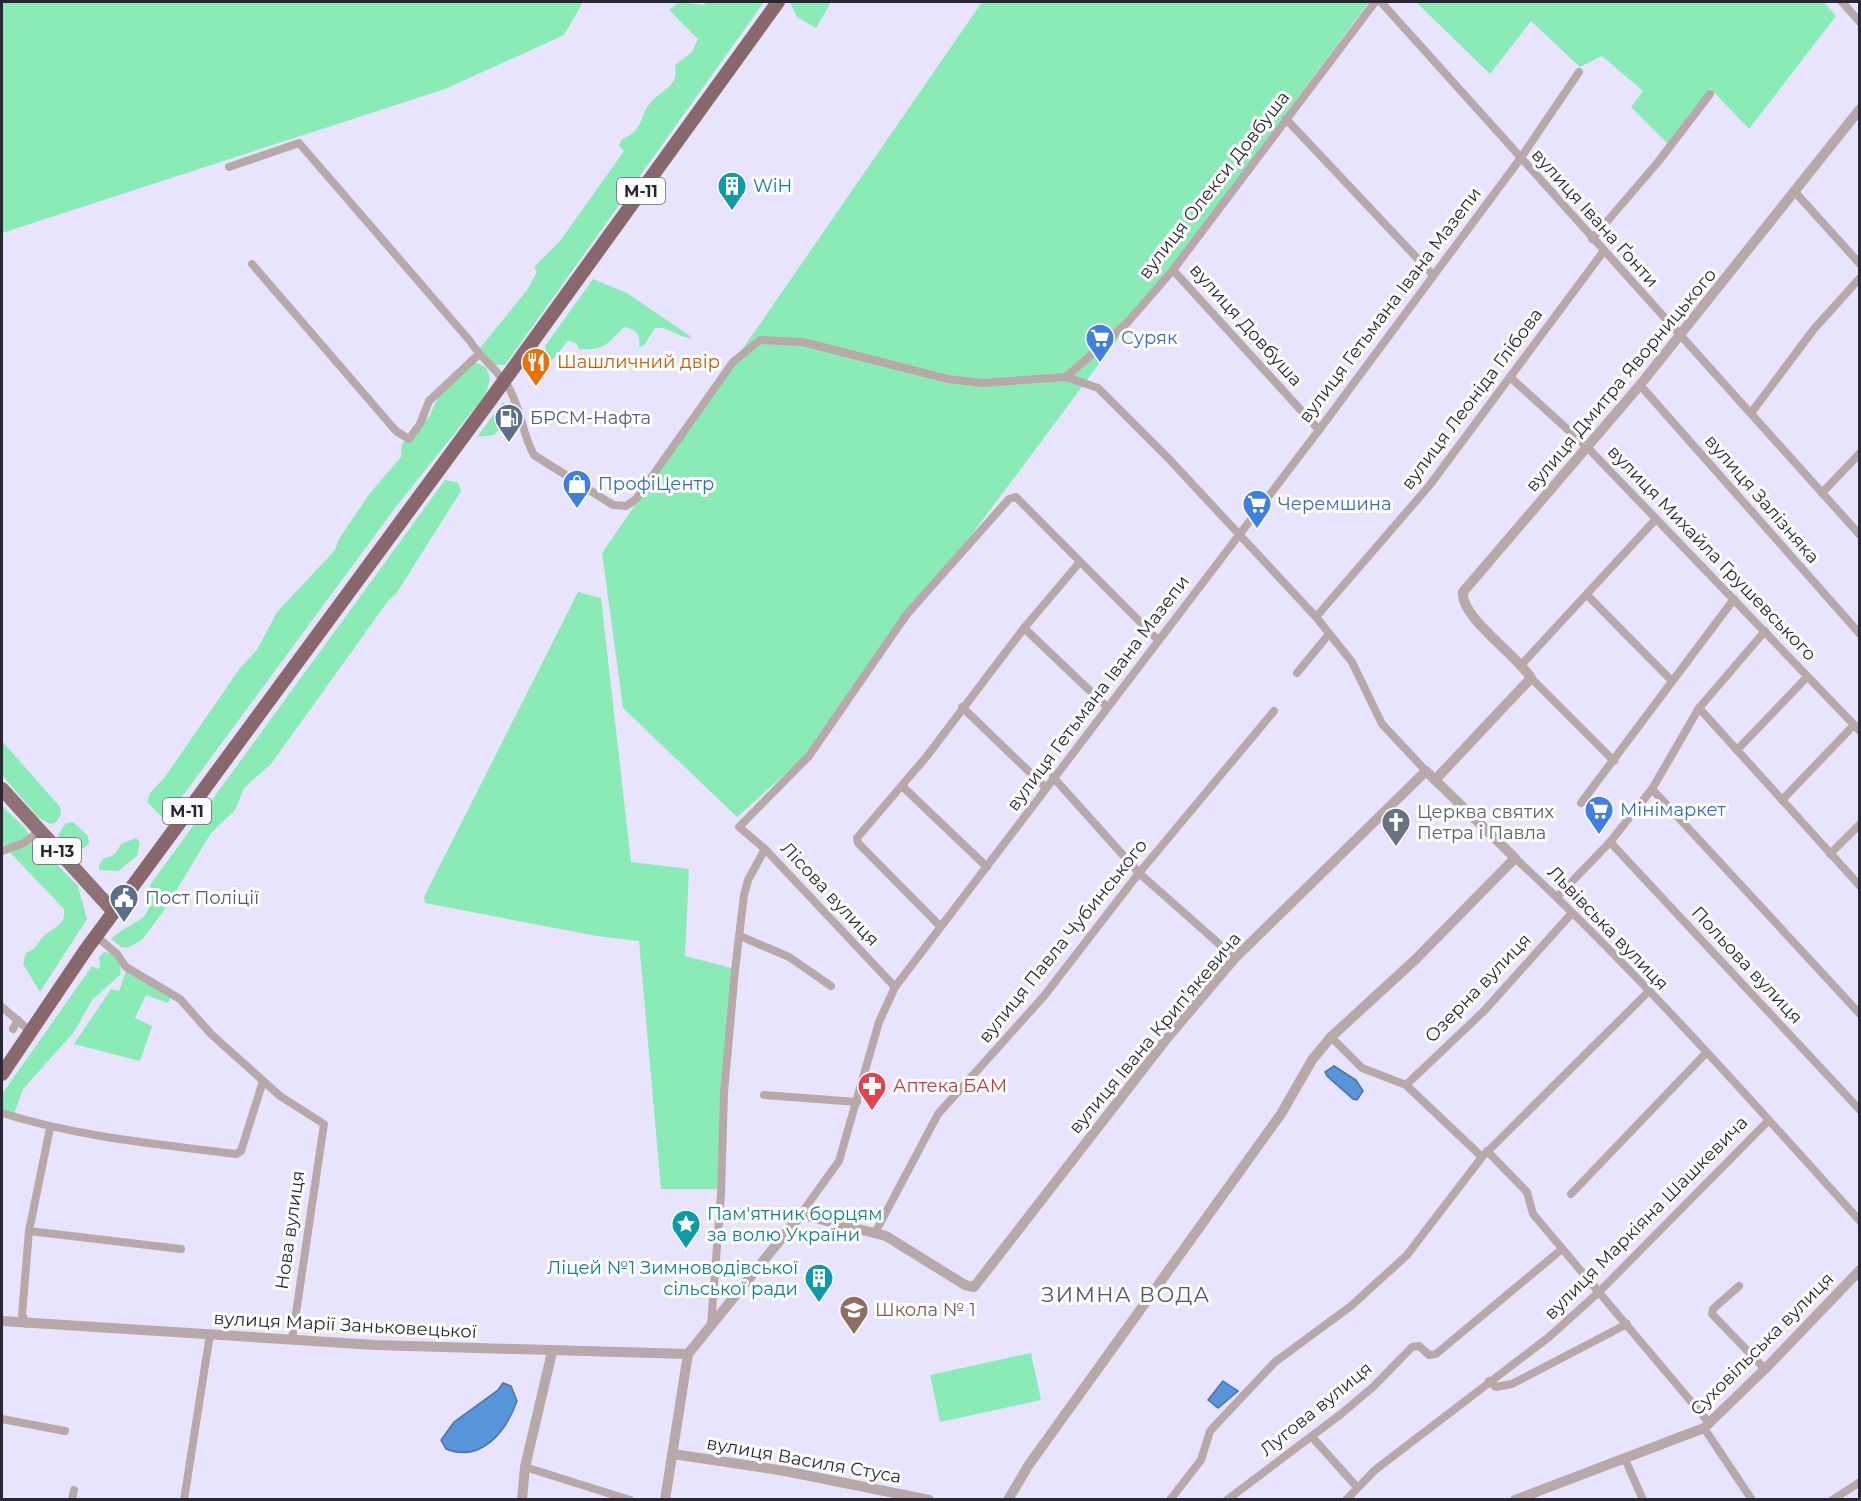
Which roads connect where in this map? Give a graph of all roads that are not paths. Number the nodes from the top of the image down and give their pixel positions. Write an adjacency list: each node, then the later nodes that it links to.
1 (778, 2): 26 (highway, М-11)
2 (1375, 2): 11 (street, вулиця Олекси Довбуша)
3 (1381, 2): 12 (street, вулиця Івана Ґонти)
4 (1842, 2): 6 (street)
5 (1860, 4): 6 (street)
6 (1852, 14): 7 (street)
7 (1860, 22)
8 (1579, 72): 12 (street, вулиця Гетьмана Івана Мазепи)
9 (1710, 94): 15 (street)
10 (1860, 109): 14 (street, вулиця Дмитра Яворницького)
11 (1287, 119): 19 (street, вулиця Олекси Довбуша); 20 (street)
12 (1520, 159): 15 (street, вулиця Івана Ґонти); 20 (street, вулиця Гетьмана Івана Мазепи)
13 (229, 167): 23 (street)
14 (1796, 192): 18 (street); 22 (street, вулиця Дмитра Яворницького)
15 (1592, 239): 16 (street, вулиця Івана Ґонти)
16 (1603, 252): 22 (street, вулиця Івана Ґонти); 25 (street, вулиця Леоніда Глібова)
17 (252, 264): 23 (street)
18 (1860, 264)
19 (1173, 270): 24 (street, вулиця Олекси Довбуша); 29 (street, вулиця Довбуша)
20 (1432, 275): 29 (street, вулиця Гетьмана Івана Мазепи)
21 (1860, 278): 28 (street)
22 (1679, 336): 27 (street, вулиця Дмитра Яворницького); 28 (street, вулиця Івана Ґонти)
23 (478, 354): 26 (street)
24 (1066, 377): 26 (street); 35 (street, Львівська вулиця)
25 (1510, 377): 30 (street, вулиця Михайла Грушевського); 40 (street, вулиця Леоніда Глібова)
26 (504, 381): 78 (highway, М-11)
27 (1641, 385): 30 (street, вулиця Дмитра Яворницького); 44 (street, вулиця Залізняка)
28 (1750, 413): 33 (street, вулиця Івана Ґонти)
29 (1318, 430): 35 (street, вулиця Гетьмана Івана Мазепи)
30 (1588, 448): 34 (street, вулиця Михайла Грушевського); 46 (street, вулиця Дмитра Яворницького)
31 (1860, 453): 32 (street)
32 (1856, 460): 33 (street)
33 (1822, 493): 36 (street, вулиця Івана Ґонти)
34 (1656, 519): 38 (street); 39 (street, вулиця Михайла Грушевського)
35 (1240, 534): 40 (street, Львівська вулиця); 45 (street, вулиця Гетьмана Івана Мазепи)
36 (1860, 535)
37 (1078, 563): 41 (street); 45 (street); 70 (street, Лісова вулиця)
38 (1587, 594): 46 (street); 50 (street)
39 (1734, 599): 42 (street, вулиця Михайла Грушевського); 50 (street)
40 (1316, 617): 43 (street, Львівська вулиця)
41 (1024, 628): 51 (street); 52 (street)
42 (1765, 631): 48 (street, вулиця Михайла Грушевського); 53 (street)
43 (1329, 634): 47 (street); 58 (street, Львівська вулиця)
44 (1860, 634)
45 (1157, 639): 52 (street, вулиця Гетьмана Івана Мазепи)
46 (1522, 664): 49 (street)
47 (1297, 673)
48 (1807, 677): 55 (street, вулиця Михайла Грушевського); 56 (street)
49 (1531, 678): 57 (street); 60 (street)
50 (1671, 680): 57 (street)
51 (962, 707): 61 (street); 62 (street)
52 (1107, 707): 59 (street, вулиця Гетьмана Івана Мазепи)
53 (1699, 708): 56 (street); 64 (street)
54 (1274, 711): 75 (street, вулиця Павла Чубинського)
55 (1857, 728): 65 (street)
56 (1737, 750): 65 (street)
57 (1614, 761): 66 (street)
58 (1425, 771): 60 (street, Львівська вулиця); 83 (street, вулиця Івана Крипʼякевича)
59 (1053, 777): 62 (street, вулиця Гетьмана Івана Мазепи); 75 (street)
60 (1435, 780): 73 (street, Львівська вулиця)
61 (902, 786): 74 (street); 80 (street)
62 (1046, 788): 74 (street, вулиця Гетьмана Івана Мазепи)
63 (2, 789): 68 (main road, Н-13)
64 (1652, 789): 69 (street); 88 (street)
65 (1782, 800): 72 (street)
66 (1581, 803)
67 (1860, 824): 72 (street)
68 (39, 831): 71 (street); 78 (main road, Н-13)
69 (1610, 843): 77 (street); 99 (street, Польова вулиця)
70 (765, 849): 82 (street); 85 (street, Лісова вулиця)
71 (2, 851)
72 (1830, 854): 76 (street)
73 (1515, 858): 77 (street, Львівська вулиця); 92 (street)
74 (987, 867): 80 (street, вулиця Гетьмана Івана Мазепи)
75 (1139, 873): 83 (street); 108 (street, вулиця Павла Чубинського)
76 (1860, 886)
77 (1557, 897): 79 (street, Львівська вулиця)
78 (114, 912): 81 (highway, М-11)
79 (1572, 913): 86 (street, Львівська вулиця); 96 (street, Озерна вулиця)
80 (940, 926): 85 (street, вулиця Гетьмана Івана Мазепи)
81 (96, 936): 91 (highway, М-11); 95 (street)
82 (740, 936): 84 (street); 117 (street)
83 (1235, 958): 108 (street, вулиця Івана Крипʼякевича)
84 (831, 986)
85 (895, 987): 98 (street, вулиця Гетьмана Івана Мазепи)
86 (1648, 992): 93 (street, Львівська вулиця); 103 (street)
87 (2, 1007): 89 (street)
88 (1860, 1014)
89 (18, 1020): 90 (street); 91 (street)
90 (13, 1029)
91 (30, 1031): 94 (highway, М-11)
92 (1331, 1037): 96 (street); 138 (street)
93 (1706, 1053): 101 (street, Львівська вулиця); 104 (street)
94 (2, 1074)
95 (263, 1081): 102 (street); 119 (street, Нова вулиця)
96 (1406, 1085): 103 (street)
97 (764, 1095): 98 (street)
98 (857, 1102): 105 (street, вулиця Гетьмана Івана Мазепи)
99 (1860, 1110)
100 (2, 1113): 102 (street)
101 (1768, 1121): 106 (street, Львівська вулиця); 113 (street, вулиця Маркіяна Шашкевича)
102 (50, 1128): 107 (street)
103 (1484, 1154): 110 (street); 139 (street)
104 (1571, 1194)
105 (798, 1218): 108 (street); 117 (street, вулиця Гетьмана Івана Мазепи)
106 (1860, 1221)
107 (28, 1231): 109 (street); 115 (street)
108 (875, 1233)
109 (182, 1249)
110 (1562, 1249): 113 (street); 127 (street, Лугова вулиця)
111 (1860, 1270): 122 (street, Суховільська вулиця)
112 (1739, 1286): 122 (street)
113 (1599, 1292): 116 (street); 123 (street, вулиця Маркіяна Шашкевича)
114 (2, 1321): 115 (street, вулиця Марії Заньковецької)
115 (27, 1324): 118 (street, вулиця Марії Заньковецької)
116 (1627, 1324): 123 (street); 125 (street)
117 (711, 1325): 121 (street, вулиця Гетьмана Івана Мазепи)
118 (210, 1334): 119 (street, вулиця Марії Заньковецької); 133 (street)
119 (292, 1340): 120 (street, вулиця Марії Заньковецької)
120 (552, 1352): 121 (street, вулиця Марії Заньковецької); 130 (street)
121 (688, 1354): 128 (street)
122 (1765, 1369): 125 (street, Суховільська вулиця)
123 (1489, 1381): 132 (street, вулиця Маркіяна Шашкевича)
124 (2, 1419): 126 (street)
125 (1707, 1426): 129 (street, Суховільська вулиця); 144 (street)
126 (65, 1431)
127 (1312, 1437): 132 (street); 140 (street, Лугова вулиця)
128 (673, 1454): 136 (street); 137 (street, вулиця Василя Стуса)
129 (1625, 1459): 142 (street, Суховільська вулиця); 143 (street)
130 (525, 1467): 134 (street); 135 (street)
131 (1860, 1482): 145 (street)
132 (1355, 1493): 141 (street, вулиця Маркіяна Шашкевича)
133 (184, 1500)
134 (522, 1500)
135 (630, 1500)
136 (665, 1500)
137 (928, 1500)
138 (1008, 1500)
139 (1170, 1500)
140 (1227, 1500)
141 (1346, 1500)
142 (1515, 1500)
143 (1643, 1500)
144 (1752, 1500)
145 (1832, 1500)

